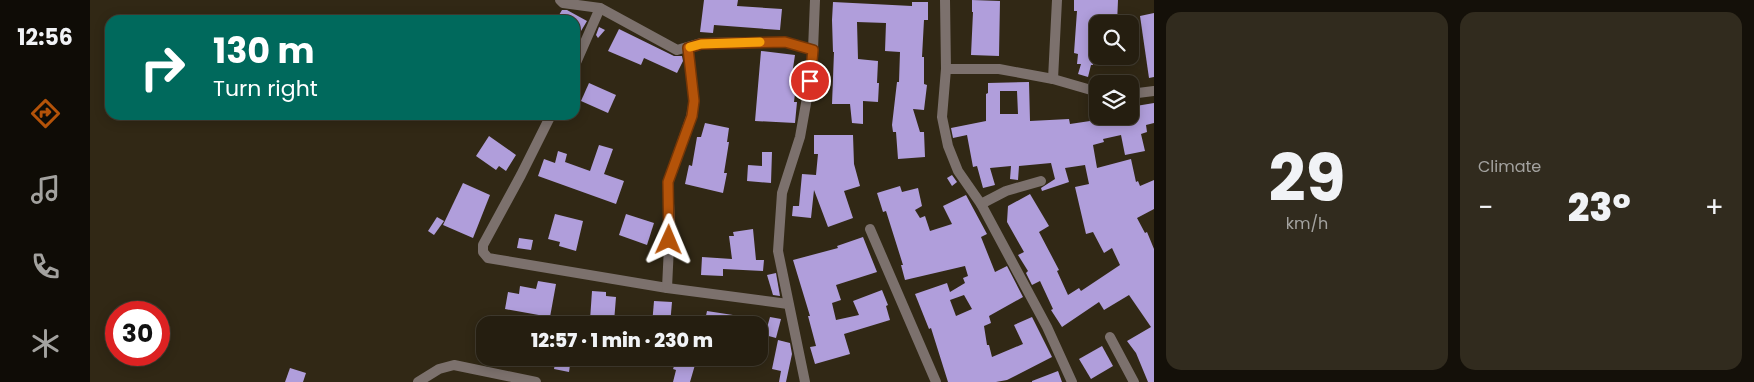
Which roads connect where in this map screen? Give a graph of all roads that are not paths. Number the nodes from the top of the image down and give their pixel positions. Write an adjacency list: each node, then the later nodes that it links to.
1 (560, 0): 5 (street)
2 (815, 0): 7 (street)
3 (945, 0): 9 (street)
4 (1056, 0): 10 (street)
5 (600, 8): 6 (street); 8 (street)
6 (688, 48): 7 (street); 18 (street)
7 (813, 50): 19 (street)
8 (580, 54)
9 (946, 69): 10 (street); 16 (street)
10 (1053, 79): 11 (street)
11 (1089, 89)
12 (1154, 91): 13 (street)
13 (1139, 93)
14 (548, 120): 18 (street)
15 (1041, 181): 16 (street)
16 (981, 204): 25 (street)
17 (870, 229): 24 (street)
18 (667, 288): 19 (street)
19 (788, 304): 23 (street)
20 (1110, 337): 26 (street)
21 (418, 382): 22 (street)
22 (536, 382)
23 (805, 382)
24 (936, 382)
25 (1072, 382)
26 (1134, 382)

